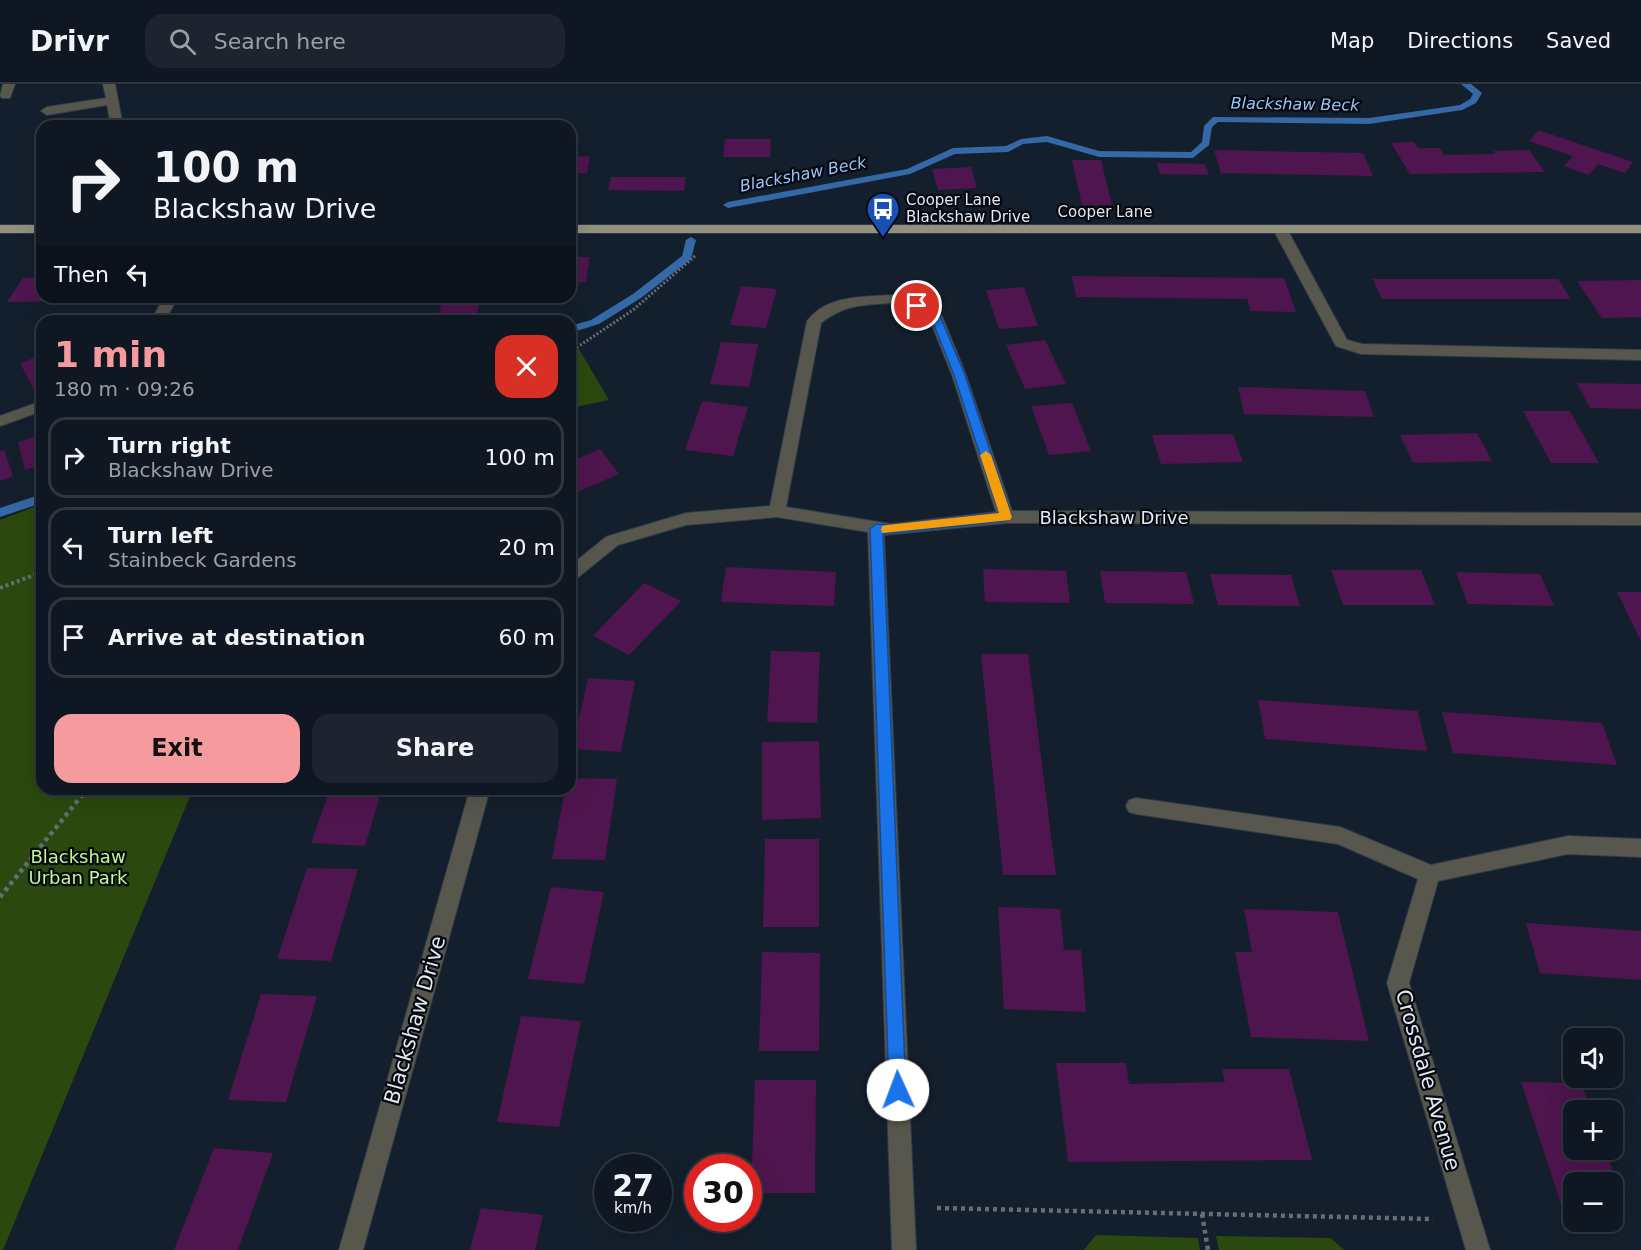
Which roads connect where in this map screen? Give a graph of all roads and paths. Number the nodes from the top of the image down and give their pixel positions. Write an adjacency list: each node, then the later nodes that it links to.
1 (109, 84): 2 (street)
2 (111, 101): 3 (street); 4 (street)
3 (47, 111)
4 (116, 120)
5 (0, 229): 6 (main road)
6 (36, 229)
7 (576, 229): 8 (main road, Cooper Lane)
8 (711, 229): 9 (main road, Cooper Lane); 11 (path)
9 (1280, 229): 10 (main road, Cooper Lane); 12 (street)
10 (1641, 229)
11 (576, 348)
12 (1641, 355)
13 (36, 408): 14 (street)
14 (0, 421)
15 (777, 511): 16 (street); 18 (street, Blackshaw Drive); 19 (street, Blackshaw Drive)
16 (1006, 517): 17 (street, Blackshaw Drive); 18 (street, Blackshaw Drive)
17 (1641, 519)
18 (876, 529): 28 (street)
19 (576, 570)
20 (36, 574): 21 (path)
21 (0, 588)
22 (82, 795): 27 (path)
23 (478, 795): 31 (street, Blackshaw Drive)
24 (1136, 806): 26 (street)
25 (1641, 848): 26 (street)
26 (1430, 874): 30 (street, Crossdale Avenue)
27 (0, 897)
28 (902, 1207): 29 (path); 32 (street)
29 (1202, 1214): 30 (path); 33 (path)
30 (1470, 1220): 34 (street, Crossdale Avenue)
31 (351, 1250)
32 (904, 1250)
33 (1208, 1250)
34 (1478, 1250)

